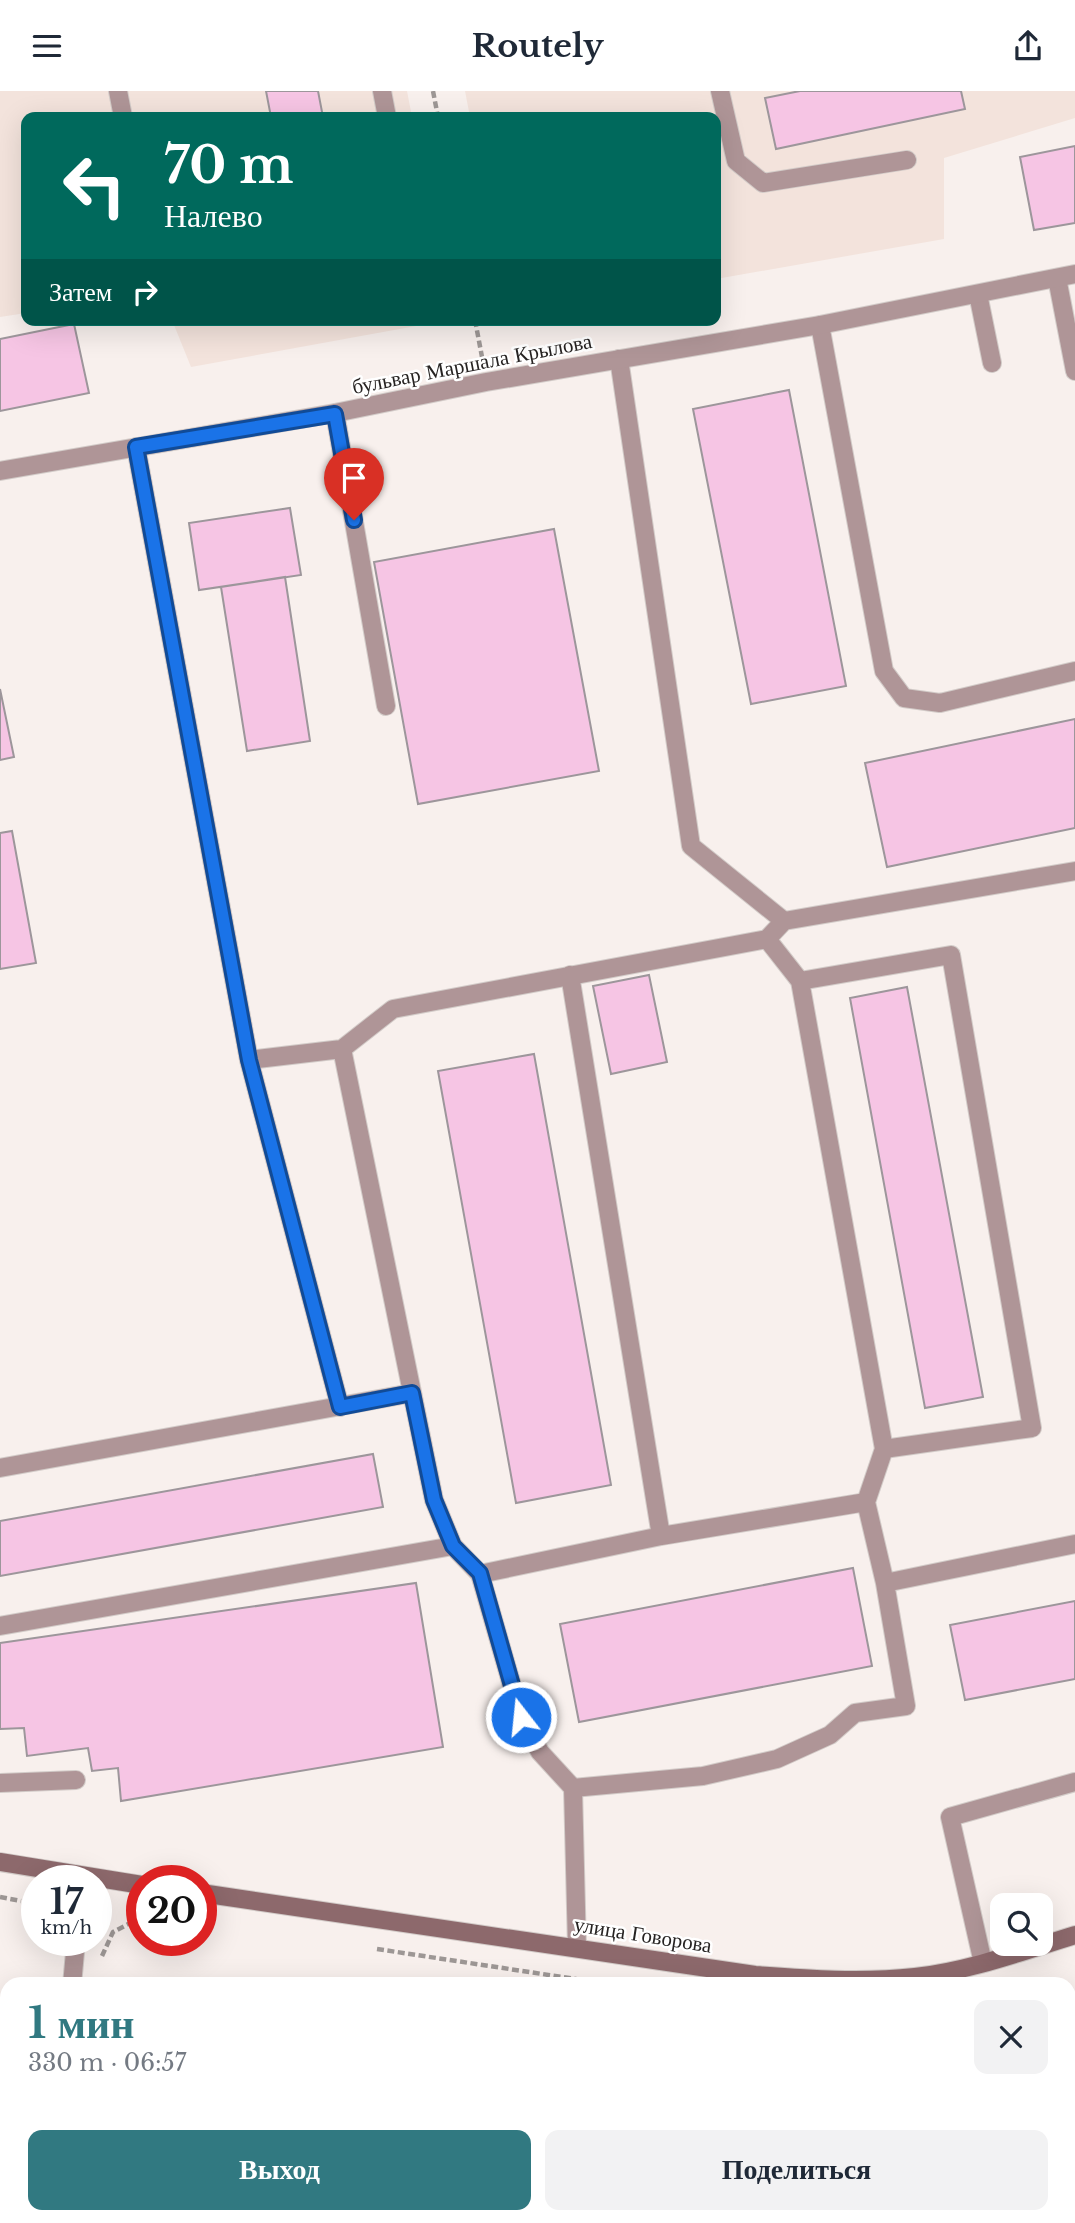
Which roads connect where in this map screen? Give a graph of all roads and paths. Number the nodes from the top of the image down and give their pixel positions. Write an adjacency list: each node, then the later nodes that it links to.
1 (118, 91): 5 (street)
2 (382, 91): 6 (street)
3 (433, 91): 7 (path)
4 (720, 91): 8 (street)
5 (122, 112)
6 (386, 112)
7 (437, 112)
8 (907, 160)
9 (1066, 276): 10 (street, бульвар Маршала Крылова); 15 (street)
10 (978, 294): 11 (street, бульвар Маршала Крылова); 14 (street)
11 (820, 325): 13 (street, бульвар Маршала Крылова); 20 (street)
12 (476, 326): 16 (path)
13 (619, 359): 16 (street, бульвар Маршала Крылова); 23 (street)
14 (992, 363)
15 (1075, 371)
16 (486, 382): 17 (street, бульвар Маршала Крылова)
17 (335, 414): 18 (street, бульвар Маршала Крылова); 21 (street)
18 (136, 447): 19 (street, бульвар Маршала Крылова); 28 (street)
19 (0, 471)
20 (1075, 671)
21 (386, 706)
22 (1075, 871): 23 (street)
23 (785, 921): 24 (street)
24 (767, 939): 25 (street); 26 (street)
25 (570, 975): 27 (street); 34 (street)
26 (800, 981): 31 (street); 31 (street)
27 (342, 1049): 28 (street); 29 (street)
28 (249, 1060): 30 (street)
29 (412, 1393): 30 (street); 36 (street)
30 (340, 1407): 32 (street)
31 (884, 1449): 33 (street)
32 (0, 1468)
33 (866, 1502): 34 (street); 38 (street)
34 (661, 1535): 37 (street)
35 (1075, 1544): 38 (street)
36 (453, 1546): 37 (street); 39 (street)
37 (480, 1573): 43 (street)
38 (885, 1583): 43 (street)
39 (0, 1626)
40 (76, 1780): 42 (street)
41 (1075, 1782): 54 (street)
42 (0, 1783)
43 (573, 1788): 52 (street)
44 (0, 1862): 45 (main road)
45 (21, 1866)
46 (217, 1895): 52 (main road, улица Говорова)
47 (0, 1897): 48 (path)
48 (21, 1901)
49 (126, 1926): 55 (path)
50 (1075, 1935): 54 (main road, улица Говорова)
51 (367, 1947): 57 (path)
52 (577, 1948): 58 (main road, улица Говорова)
53 (75, 1956): 56 (street)
54 (983, 1963): 59 (main road, улица Говорова)
55 (97, 1969)
56 (73, 1977)
57 (563, 1977)
58 (782, 1977)
59 (930, 1977)

